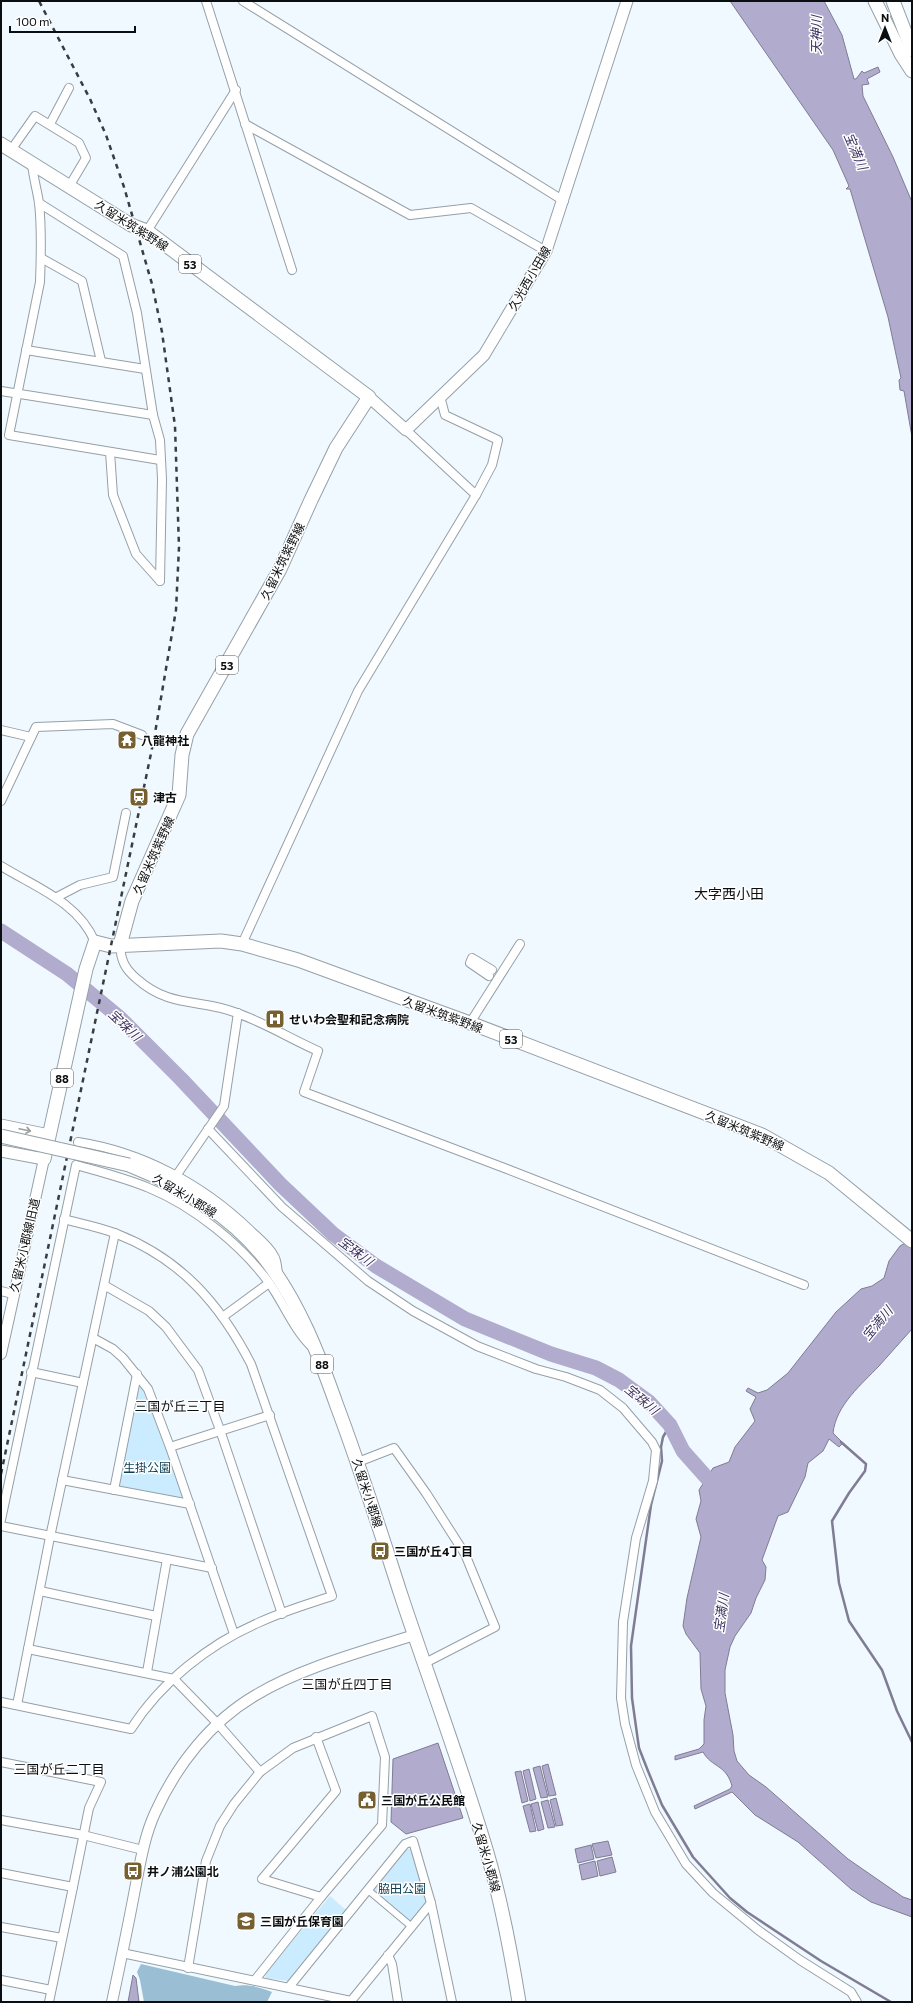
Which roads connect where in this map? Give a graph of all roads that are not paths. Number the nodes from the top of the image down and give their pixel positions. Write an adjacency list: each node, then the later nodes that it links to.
1 (206, 1): 9 (street)
2 (242, 1): 15 (street)
3 (628, 1): 15 (main road, 久光西小田線)
4 (875, 1): 7 (main road)
5 (892, 1): 6 (main road)
6 (912, 50)
7 (912, 71)
8 (69, 88): 10 (street)
9 (236, 90): 11 (street); 17 (street)
10 (50, 124): 12 (street); 14 (street)
11 (245, 124): 18 (street); 20 (street)
12 (6, 147): 13 (main road, 久留米筑紫野線 / 53)
13 (32, 163): 14 (main road, 久留米筑紫野線 / 53); 16 (street)
14 (70, 185): 17 (main road, 久留米筑紫野線 / 53)
15 (564, 201): 18 (main road, 久光西小田線)
16 (38, 203): 19 (street); 23 (street)
17 (147, 231): 27 (main road, 久留米筑紫野線 / 53)
18 (546, 251): 26 (main road, 久光西小田線)
19 (41, 258): 21 (street); 22 (street)
20 (292, 270)
21 (26, 350): 22 (street); 25 (street)
22 (101, 362): 23 (street)
23 (146, 369): 28 (street)
24 (1, 391): 25 (street)
25 (18, 394): 28 (street); 30 (street)
26 (440, 396): 29 (main road, 久光西小田線); 32 (street)
27 (369, 397): 29 (main road); 43 (main road, 久留米筑紫野線 / 53)
28 (153, 415): 31 (street)
29 (406, 430): 32 (street)
30 (110, 452): 31 (street); 31 (street)
31 (160, 460)
32 (476, 495): 41 (street)
33 (1, 730): 35 (street)
34 (142, 735): 35 (street)
35 (31, 737): 36 (street)
36 (1, 801)
37 (126, 813): 39 (street)
38 (1, 866): 39 (street)
39 (57, 897): 40 (street)
40 (95, 942): 43 (main road); 50 (main road, 88)
41 (242, 944): 43 (main road, 久留米筑紫野線 / 53); 47 (main road, 久留米筑紫野線 / 53)
42 (520, 944): 45 (street)
43 (120, 945): 46 (street)
44 (490, 973): 45 (street)
45 (498, 979): 47 (street)
46 (238, 1013): 49 (street); 61 (street)
47 (470, 1023): 58 (main road, 久留米筑紫野線 / 53)
48 (1, 1125): 50 (main road, one-way to 50)
49 (209, 1127): 55 (street); 120 (street)
50 (49, 1134): 54 (main road, 88)
51 (1, 1136): 59 (main road, 久留米小郡線 / 88, bridge)
52 (78, 1142): 55 (street)
53 (1, 1151): 54 (main road)
54 (44, 1159): 63 (street, 久留米小郡線旧道)
55 (176, 1176): 59 (street)
56 (64, 1219): 57 (street); 59 (street); 67 (street)
57 (116, 1233): 60 (street); 64 (street)
58 (912, 1241)
59 (275, 1283): 64 (street); 73 (main road, 久留米小郡線 / 88)
60 (104, 1285): 65 (street); 71 (street)
61 (804, 1285)
62 (1, 1291): 63 (street)
63 (14, 1294): 66 (street, 久留米小郡線旧道)
64 (224, 1316): 70 (street)
65 (93, 1338): 68 (street); 69 (street)
66 (1, 1354)
67 (31, 1372): 69 (street); 77 (street)
68 (137, 1374): 72 (street); 75 (street)
69 (83, 1383): 74 (street)
70 (270, 1415): 71 (street); 83 (street)
71 (220, 1430): 72 (street); 83 (street)
72 (170, 1447): 76 (street)
73 (358, 1462): 86 (main road, 久留米小郡線 / 88); 88 (street)
74 (62, 1480): 75 (street); 79 (street)
75 (114, 1490): 76 (street)
76 (190, 1504): 81 (street)
77 (1, 1520)
78 (1, 1526): 79 (street)
79 (50, 1537): 80 (street); 82 (street)
80 (167, 1559): 81 (street); 84 (street)
81 (212, 1568): 85 (street)
82 (40, 1591): 84 (street); 87 (street)
83 (282, 1614): 85 (street)
84 (156, 1616): 89 (street)
85 (234, 1634): 90 (street)
86 (414, 1635): 88 (main road, 久留米小郡線 / 88); 93 (street)
87 (28, 1649): 89 (street); 92 (street)
88 (425, 1663): 119 (main road, 久留米小郡線 / 88)
89 (147, 1672): 90 (street)
90 (174, 1678): 92 (street); 93 (street)
91 (1, 1702): 92 (street)
92 (17, 1706)
93 (218, 1724): 96 (street); 99 (street)
94 (316, 1737): 96 (street); 103 (street); 103 (street)
95 (1, 1762): 98 (street)
96 (260, 1772): 110 (street)
97 (1, 1820): 98 (street)
98 (83, 1835): 99 (street); 101 (street)
99 (143, 1850): 108 (street)
100 (1, 1873): 101 (street)
101 (73, 1887): 107 (street)
102 (368, 1890): 104 (street); 106 (street); 114 (street)
103 (321, 1897): 112 (street)
104 (431, 1903): 106 (street); 118 (street)
105 (1, 1927): 107 (street)
106 (412, 1927): 109 (street)
107 (62, 1938): 115 (street)
108 (122, 1953): 110 (street); 116 (street)
109 (388, 1955): 114 (street); 117 (street)
110 (188, 1968): 112 (street)
111 (1, 1980): 115 (street)
112 (255, 1980): 114 (street)
113 (1, 1985): 115 (street)
114 (289, 1987)
115 (50, 1996)
116 (112, 2002)
117 (398, 2002)
118 (452, 2002)
119 (519, 2002)
120 (858, 2002)

